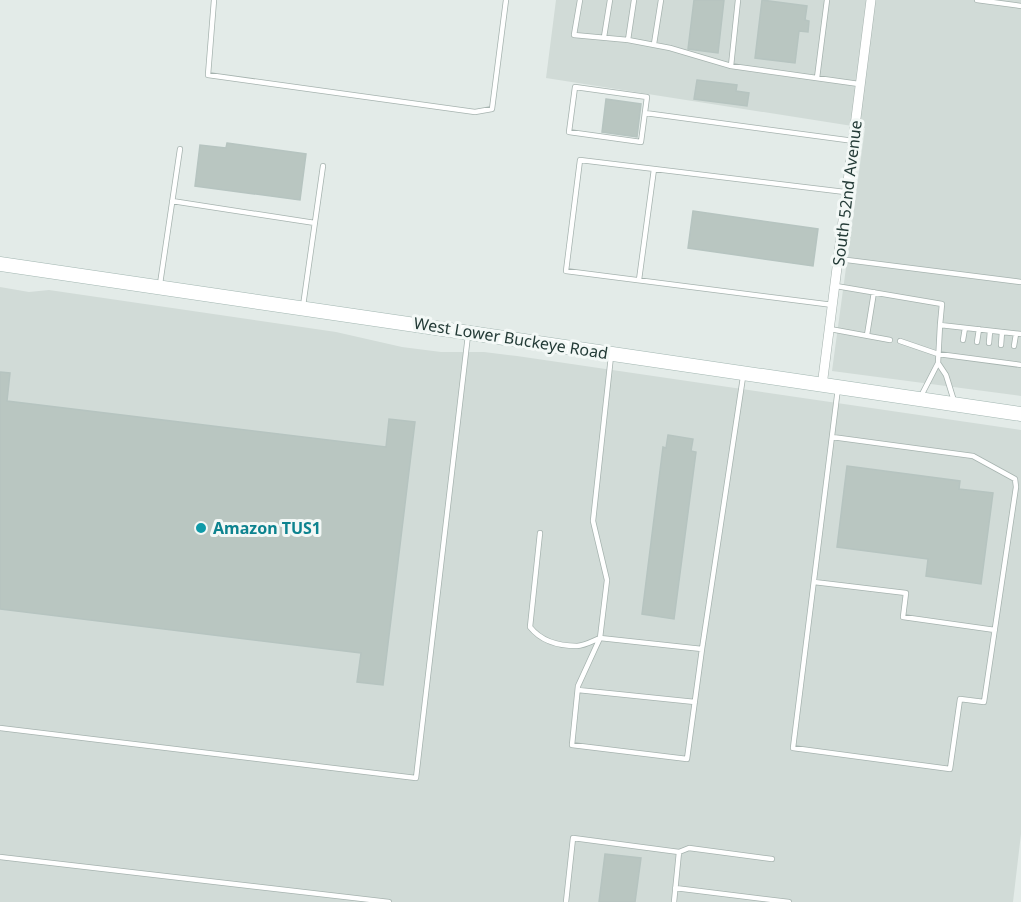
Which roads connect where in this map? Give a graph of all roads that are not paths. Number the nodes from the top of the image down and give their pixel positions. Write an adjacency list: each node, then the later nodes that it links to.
1 (214, 0): 2 (lane)
2 (507, 0)
3 (580, 0): 12 (lane)
4 (610, 0): 12 (lane)
5 (634, 0): 13 (lane)
6 (661, 0): 14 (lane)
7 (738, 0): 15 (lane)
8 (826, 0): 16 (lane)
9 (871, 0): 17 (street, South 52nd Avenue)
10 (976, 0): 11 (lane)
11 (1021, 6)
12 (604, 37): 13 (lane)
13 (628, 40): 14 (lane)
14 (654, 44): 15 (lane)
15 (731, 66): 16 (lane)
16 (817, 78): 17 (lane)
17 (861, 85): 19 (street, South 52nd Avenue)
18 (645, 113): 18 (lane); 19 (lane)
19 (854, 141): 23 (street, South 52nd Avenue)
20 (180, 149): 24 (lane)
21 (323, 166): 25 (lane)
22 (654, 169): 23 (lane); 28 (lane); 28 (lane)
23 (847, 192): 26 (street, South 52nd Avenue)
24 (172, 201): 25 (lane); 31 (lane)
25 (315, 222): 34 (lane)
26 (838, 259): 29 (lane); 30 (street, South 52nd Avenue)
27 (0, 264): 31 (main road, West Lower Buckeye Road)
28 (639, 280): 33 (lane)
29 (1021, 282)
30 (835, 286): 32 (lane); 33 (street, South 52nd Avenue)
31 (160, 287): 34 (main road, West Lower Buckeye Road)
32 (874, 292): 35 (lane); 43 (lane)
33 (832, 305): 36 (street, South 52nd Avenue)
34 (303, 308): 40 (main road, West Lower Buckeye Road)
35 (940, 325): 37 (lane); 52 (lane)
36 (830, 328): 43 (lane); 58 (street, South 52nd Avenue)
37 (965, 328): 38 (lane); 45 (lane)
38 (979, 329): 39 (lane); 47 (lane)
39 (990, 331): 41 (lane); 48 (lane)
40 (469, 332): 51 (main road, West Lower Buckeye Road); 71 (lane)
41 (1002, 332): 42 (lane); 49 (lane)
42 (1018, 334): 50 (lane)
43 (867, 335): 44 (lane)
44 (890, 340)
45 (963, 340)
46 (900, 341): 52 (lane)
47 (977, 342)
48 (989, 343)
49 (1001, 345)
50 (1014, 346)
51 (611, 354): 57 (main road, West Lower Buckeye Road); 67 (lane)
52 (938, 354): 54 (lane); 55 (lane)
53 (1000, 356): 54 (lane)
54 (999, 362): 56 (lane)
55 (938, 363): 60 (lane); 61 (lane)
56 (1021, 365)
57 (744, 374): 58 (main road, West Lower Buckeye Road); 68 (lane)
58 (822, 386): 59 (main road, West Lower Buckeye Road)
59 (838, 388): 60 (main road, West Lower Buckeye Road); 63 (lane)
60 (920, 400): 61 (main road, West Lower Buckeye Road)
61 (955, 405): 62 (main road, West Lower Buckeye Road)
62 (1021, 414)
63 (832, 437): 65 (lane); 66 (lane)
64 (540, 533): 67 (lane)
65 (814, 582): 66 (lane); 66 (lane)
66 (995, 630)
67 (600, 638): 68 (lane); 69 (lane)
68 (702, 650): 70 (lane)
69 (578, 690): 70 (lane); 70 (lane)
70 (695, 702)
71 (0, 728)
72 (679, 852): 74 (lane); 75 (lane); 77 (lane)
73 (0, 857): 76 (lane)
74 (772, 859)
75 (675, 888): 78 (lane); 79 (lane)
76 (389, 902)
77 (566, 902)
78 (674, 902)
79 (789, 902)

